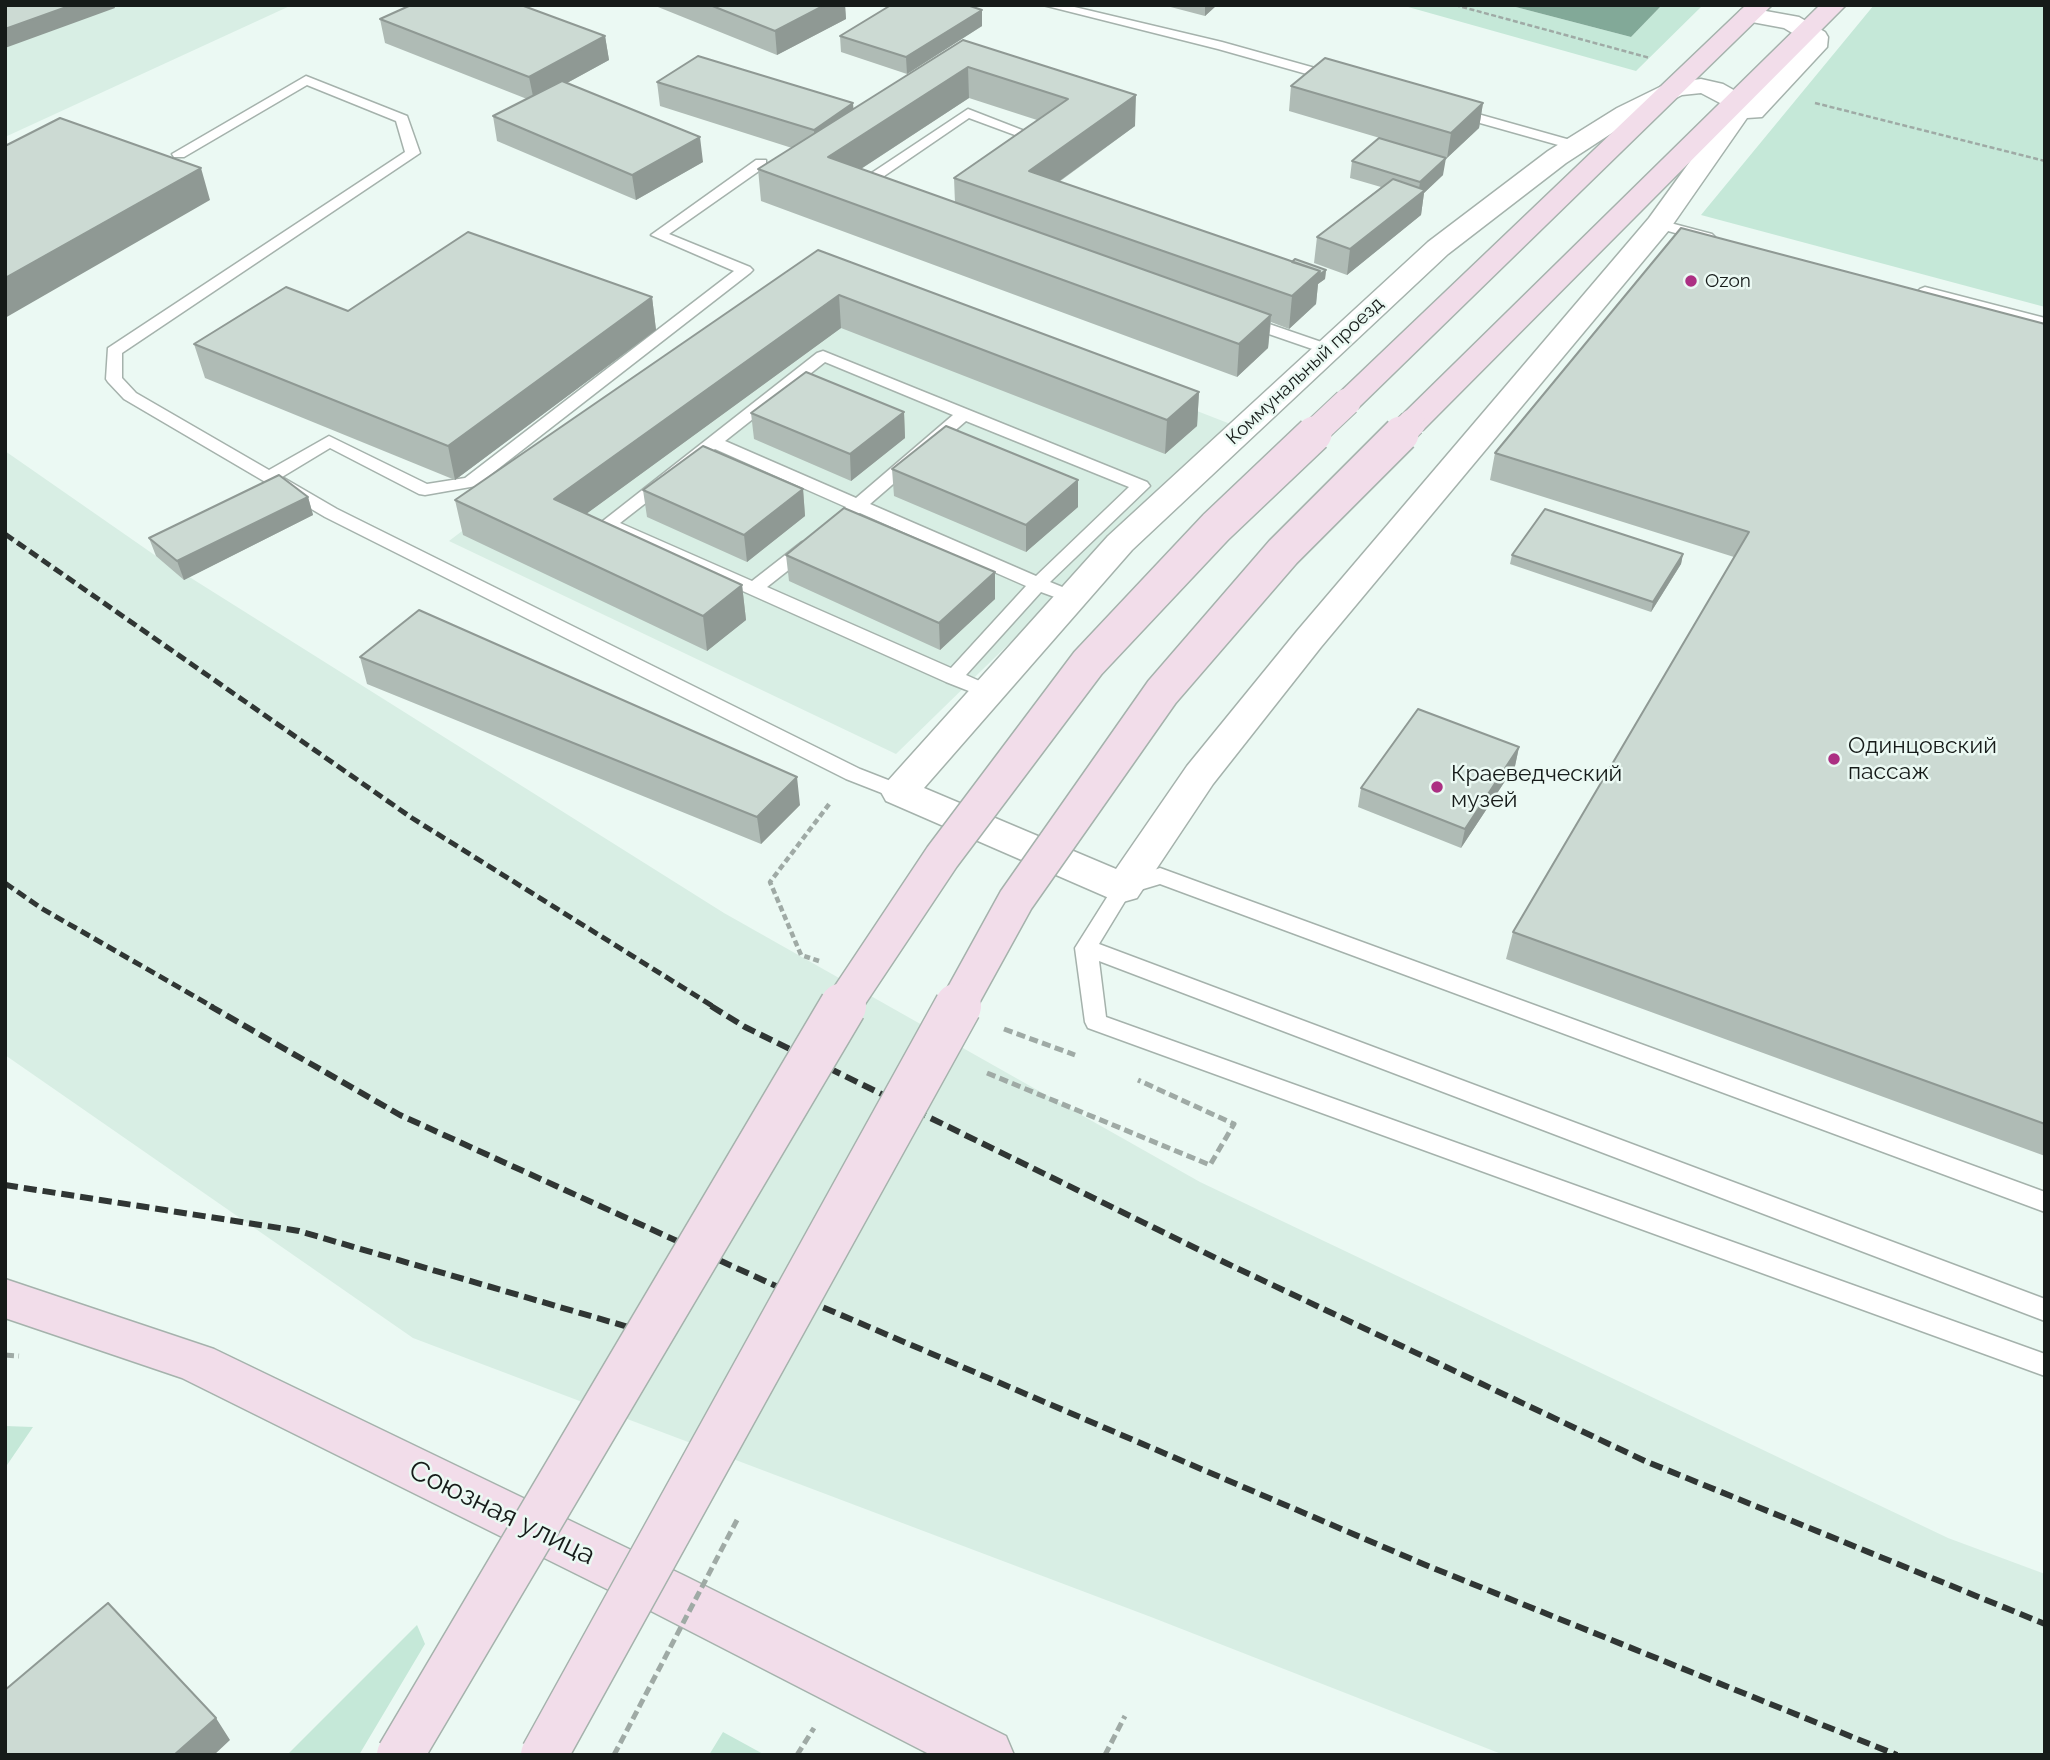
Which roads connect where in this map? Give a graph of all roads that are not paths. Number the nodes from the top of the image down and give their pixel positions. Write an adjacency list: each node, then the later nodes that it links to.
1 (1049, 5): 6 (lane)
2 (1834, 5): 4 (main road)
3 (1754, 10): 4 (street); 7 (main road, Коммунальный проезд)
4 (1808, 31): 5 (main road); 13 (street)
5 (1763, 78): 9 (main road); 13 (street)
6 (1351, 83)
7 (1670, 92): 9 (street); 10 (street, Коммунальный проезд); 42 (main road, bridge)
8 (1442, 108): 10 (lane)
9 (1731, 110): 43 (main road, bridge)
10 (1576, 146): 21 (street, Коммунальный проезд)
11 (1010, 153): 15 (lane)
12 (179, 154): 24 (lane)
13 (1706, 162): 16 (street)
14 (761, 163): 24 (lane)
15 (883, 194)
16 (1659, 225): 17 (lane); 36 (street)
17 (1722, 240)
18 (1910, 289): 20 (lane)
19 (1230, 316): 21 (lane)
20 (2045, 323)
21 (1327, 349): 26 (street, Коммунальный проезд)
22 (964, 414): 23 (lane); 25 (lane); 27 (lane)
23 (713, 442): 27 (lane); 31 (lane)
24 (270, 477): 35 (lane)
25 (1141, 486): 26 (lane); 30 (lane)
26 (1170, 497): 32 (street, Коммунальный проезд)
27 (859, 505): 28 (lane); 30 (lane)
28 (838, 522)
29 (817, 538): 31 (lane)
30 (1038, 583): 32 (lane); 33 (lane)
31 (755, 588): 33 (lane)
32 (1071, 597): 34 (street, Коммунальный проезд)
33 (953, 678): 34 (lane)
34 (986, 691): 35 (street, Коммунальный проезд)
35 (899, 792): 36 (street)
36 (1124, 888): 37 (lane); 38 (lane)
37 (1086, 948): 40 (lane); 41 (lane)
38 (2045, 1202)
39 (5, 1298): 44 (main road, Союзная улица)
40 (2045, 1310)
41 (2045, 1365)
42 (400, 1755)
43 (544, 1755)
44 (987, 1755)

